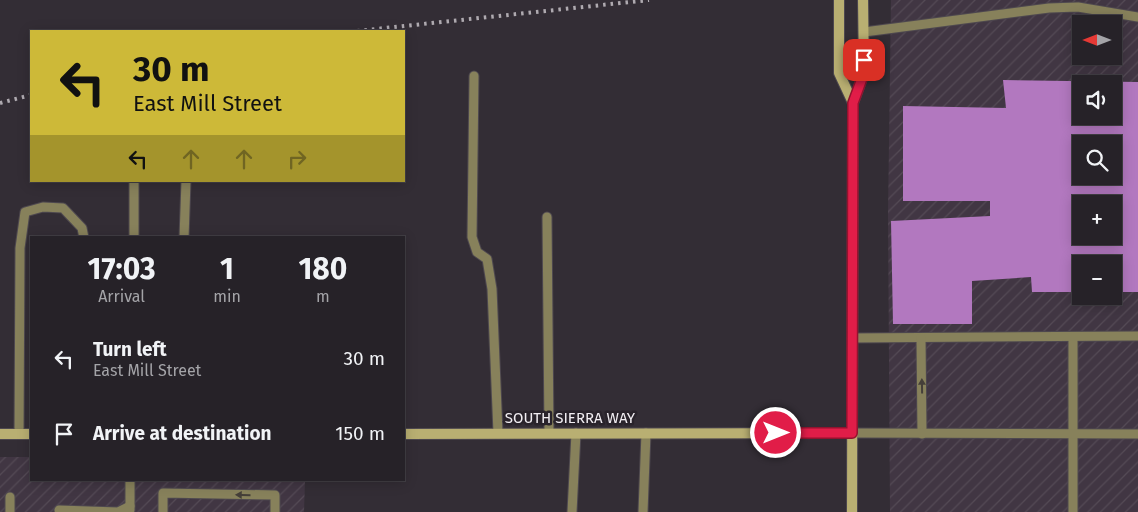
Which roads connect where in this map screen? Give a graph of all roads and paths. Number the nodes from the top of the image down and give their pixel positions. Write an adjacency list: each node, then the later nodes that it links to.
1 (839, 0): 6 (main road)
2 (863, 0): 4 (main road)
3 (1138, 17): 4 (lane)
4 (864, 32): 6 (main road)
5 (474, 76): 17 (lane)
6 (853, 103): 15 (main road)
7 (134, 182): 11 (lane)
8 (186, 182): 12 (lane)
9 (547, 217): 18 (lane)
10 (84, 236): 23 (lane)
11 (134, 236)
12 (184, 236)
13 (1073, 336): 14 (lane); 16 (lane); 27 (lane)
14 (1138, 336)
15 (852, 338): 16 (lane); 21 (main road)
16 (921, 338): 26 (lane, one-way to 16)
17 (498, 433): 18 (main road, SOUTH SIERRA WAY); 25 (main road, SOUTH SIERRA WAY)
18 (549, 433): 19 (main road, SOUTH SIERRA WAY)
19 (576, 433): 20 (main road, SOUTH SIERRA WAY); 36 (lane)
20 (646, 433): 21 (main road, SOUTH SIERRA WAY); 37 (lane)
21 (852, 433): 26 (lane); 38 (main road)
22 (0, 434): 23 (main road)
23 (19, 434): 24 (main road)
24 (30, 434)
25 (405, 434)
26 (922, 434): 27 (lane)
27 (1073, 434): 28 (lane); 39 (lane)
28 (1138, 434)
29 (130, 481): 32 (lane)
30 (10, 497): 33 (lane)
31 (59, 510): 32 (lane)
32 (131, 510)
33 (10, 512)
34 (163, 512): 35 (lane, one-way to 34)
35 (275, 512)
36 (572, 512)
37 (643, 512)
38 (852, 512)
39 (1073, 512)

